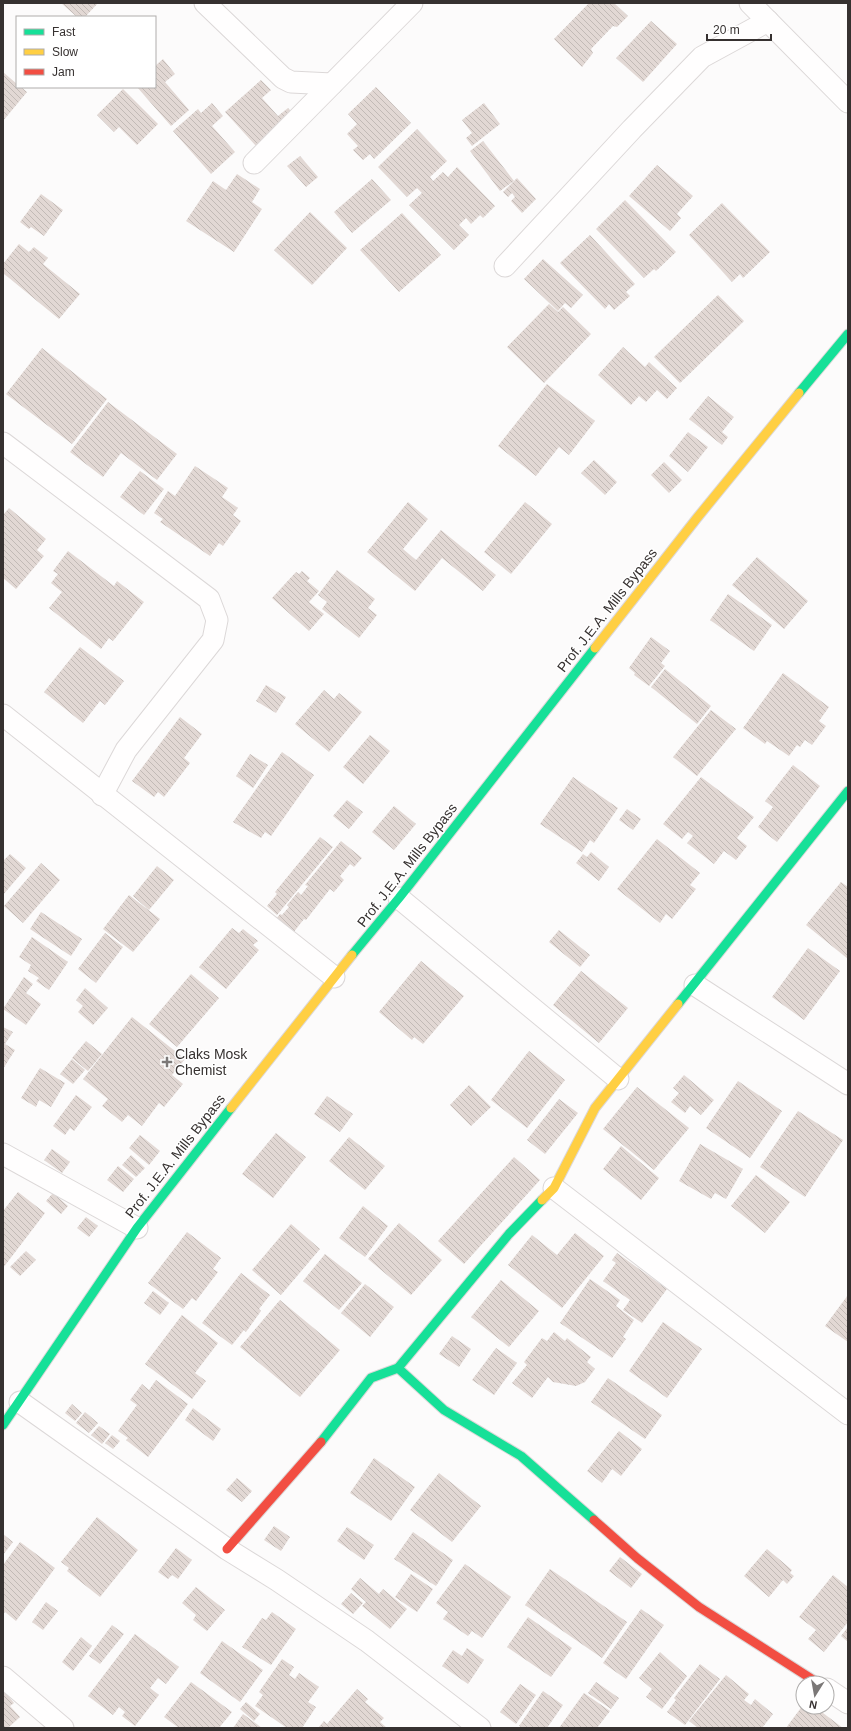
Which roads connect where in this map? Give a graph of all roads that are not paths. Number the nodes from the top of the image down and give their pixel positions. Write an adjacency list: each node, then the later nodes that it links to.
1 (205, 3): 5 (street)
2 (412, 3): 5 (street)
3 (750, 3): 4 (street)
4 (768, 22): 6 (street); 8 (street)
5 (332, 84): 7 (street)
6 (848, 102)
7 (254, 163)
8 (505, 266)
9 (848, 334): 14 (street, Prof. J.E.A. Mills Bypass)
10 (3, 443): 13 (street)
11 (3, 715): 13 (street)
12 (848, 791): 16 (street)
13 (102, 795): 15 (street)
14 (399, 898): 15 (street, Prof. J.E.A. Mills Bypass); 17 (street)
15 (334, 977): 21 (street, Prof. J.E.A. Mills Bypass)
16 (695, 985): 17 (street); 18 (street)
17 (618, 1080): 20 (street)
18 (848, 1084)
19 (3, 1154): 21 (street)
20 (554, 1188): 22 (street); 24 (street)
21 (137, 1228): 23 (street, Prof. J.E.A. Mills Bypass)
22 (398, 1368): 26 (street); 27 (street)
23 (20, 1402): 25 (street, Prof. J.E.A. Mills Bypass); 26 (street)
24 (848, 1414)
25 (3, 1425)
26 (227, 1549): 32 (street)
27 (805, 1675)
28 (3, 1677): 31 (street)
29 (835, 1694): 30 (street)
30 (848, 1703)
31 (63, 1728)
32 (480, 1728)

